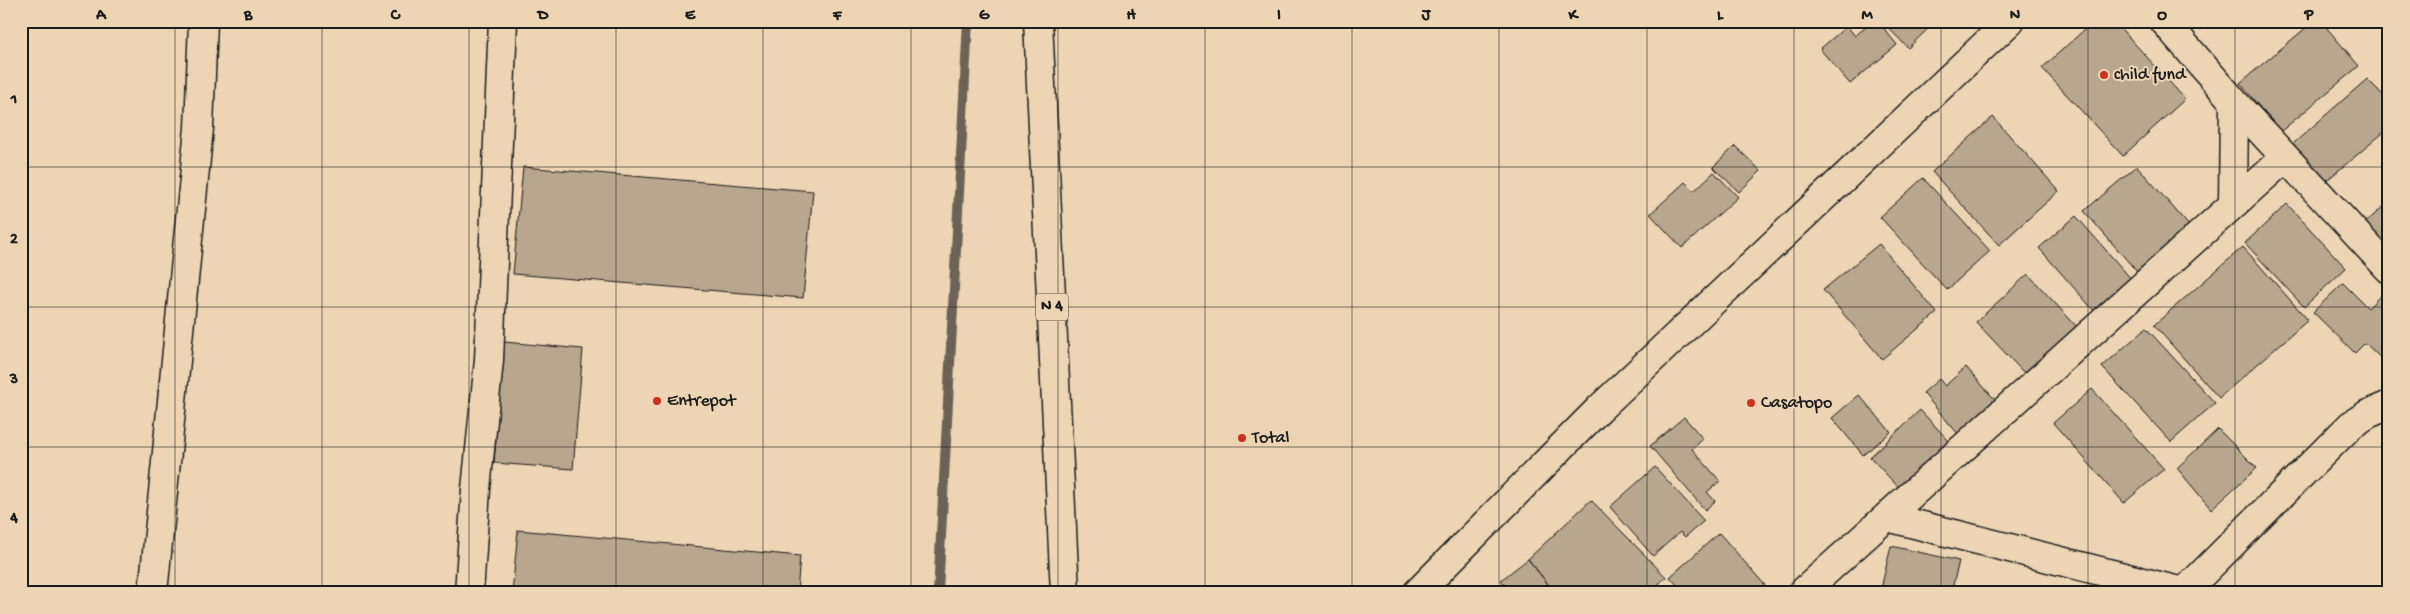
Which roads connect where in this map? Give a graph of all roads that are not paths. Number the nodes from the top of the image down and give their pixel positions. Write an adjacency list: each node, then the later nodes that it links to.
1 (203, 21): 13 (main road)
2 (503, 21): 14 (main road)
3 (1038, 21): 15 (main road, N 4)
4 (2010, 21): 16 (main road)
5 (2164, 21): 6 (main road)
6 (2234, 102): 7 (main road); 8 (main road)
7 (2285, 158): 8 (main road); 9 (main road)
8 (2233, 204): 11 (main road)
9 (2389, 269)
10 (2389, 405): 12 (main road)
11 (1887, 517): 12 (main road); 17 (main road)
12 (2185, 592)
13 (153, 593)
14 (469, 593)
15 (1065, 593)
16 (1417, 593)
17 (1802, 593)

